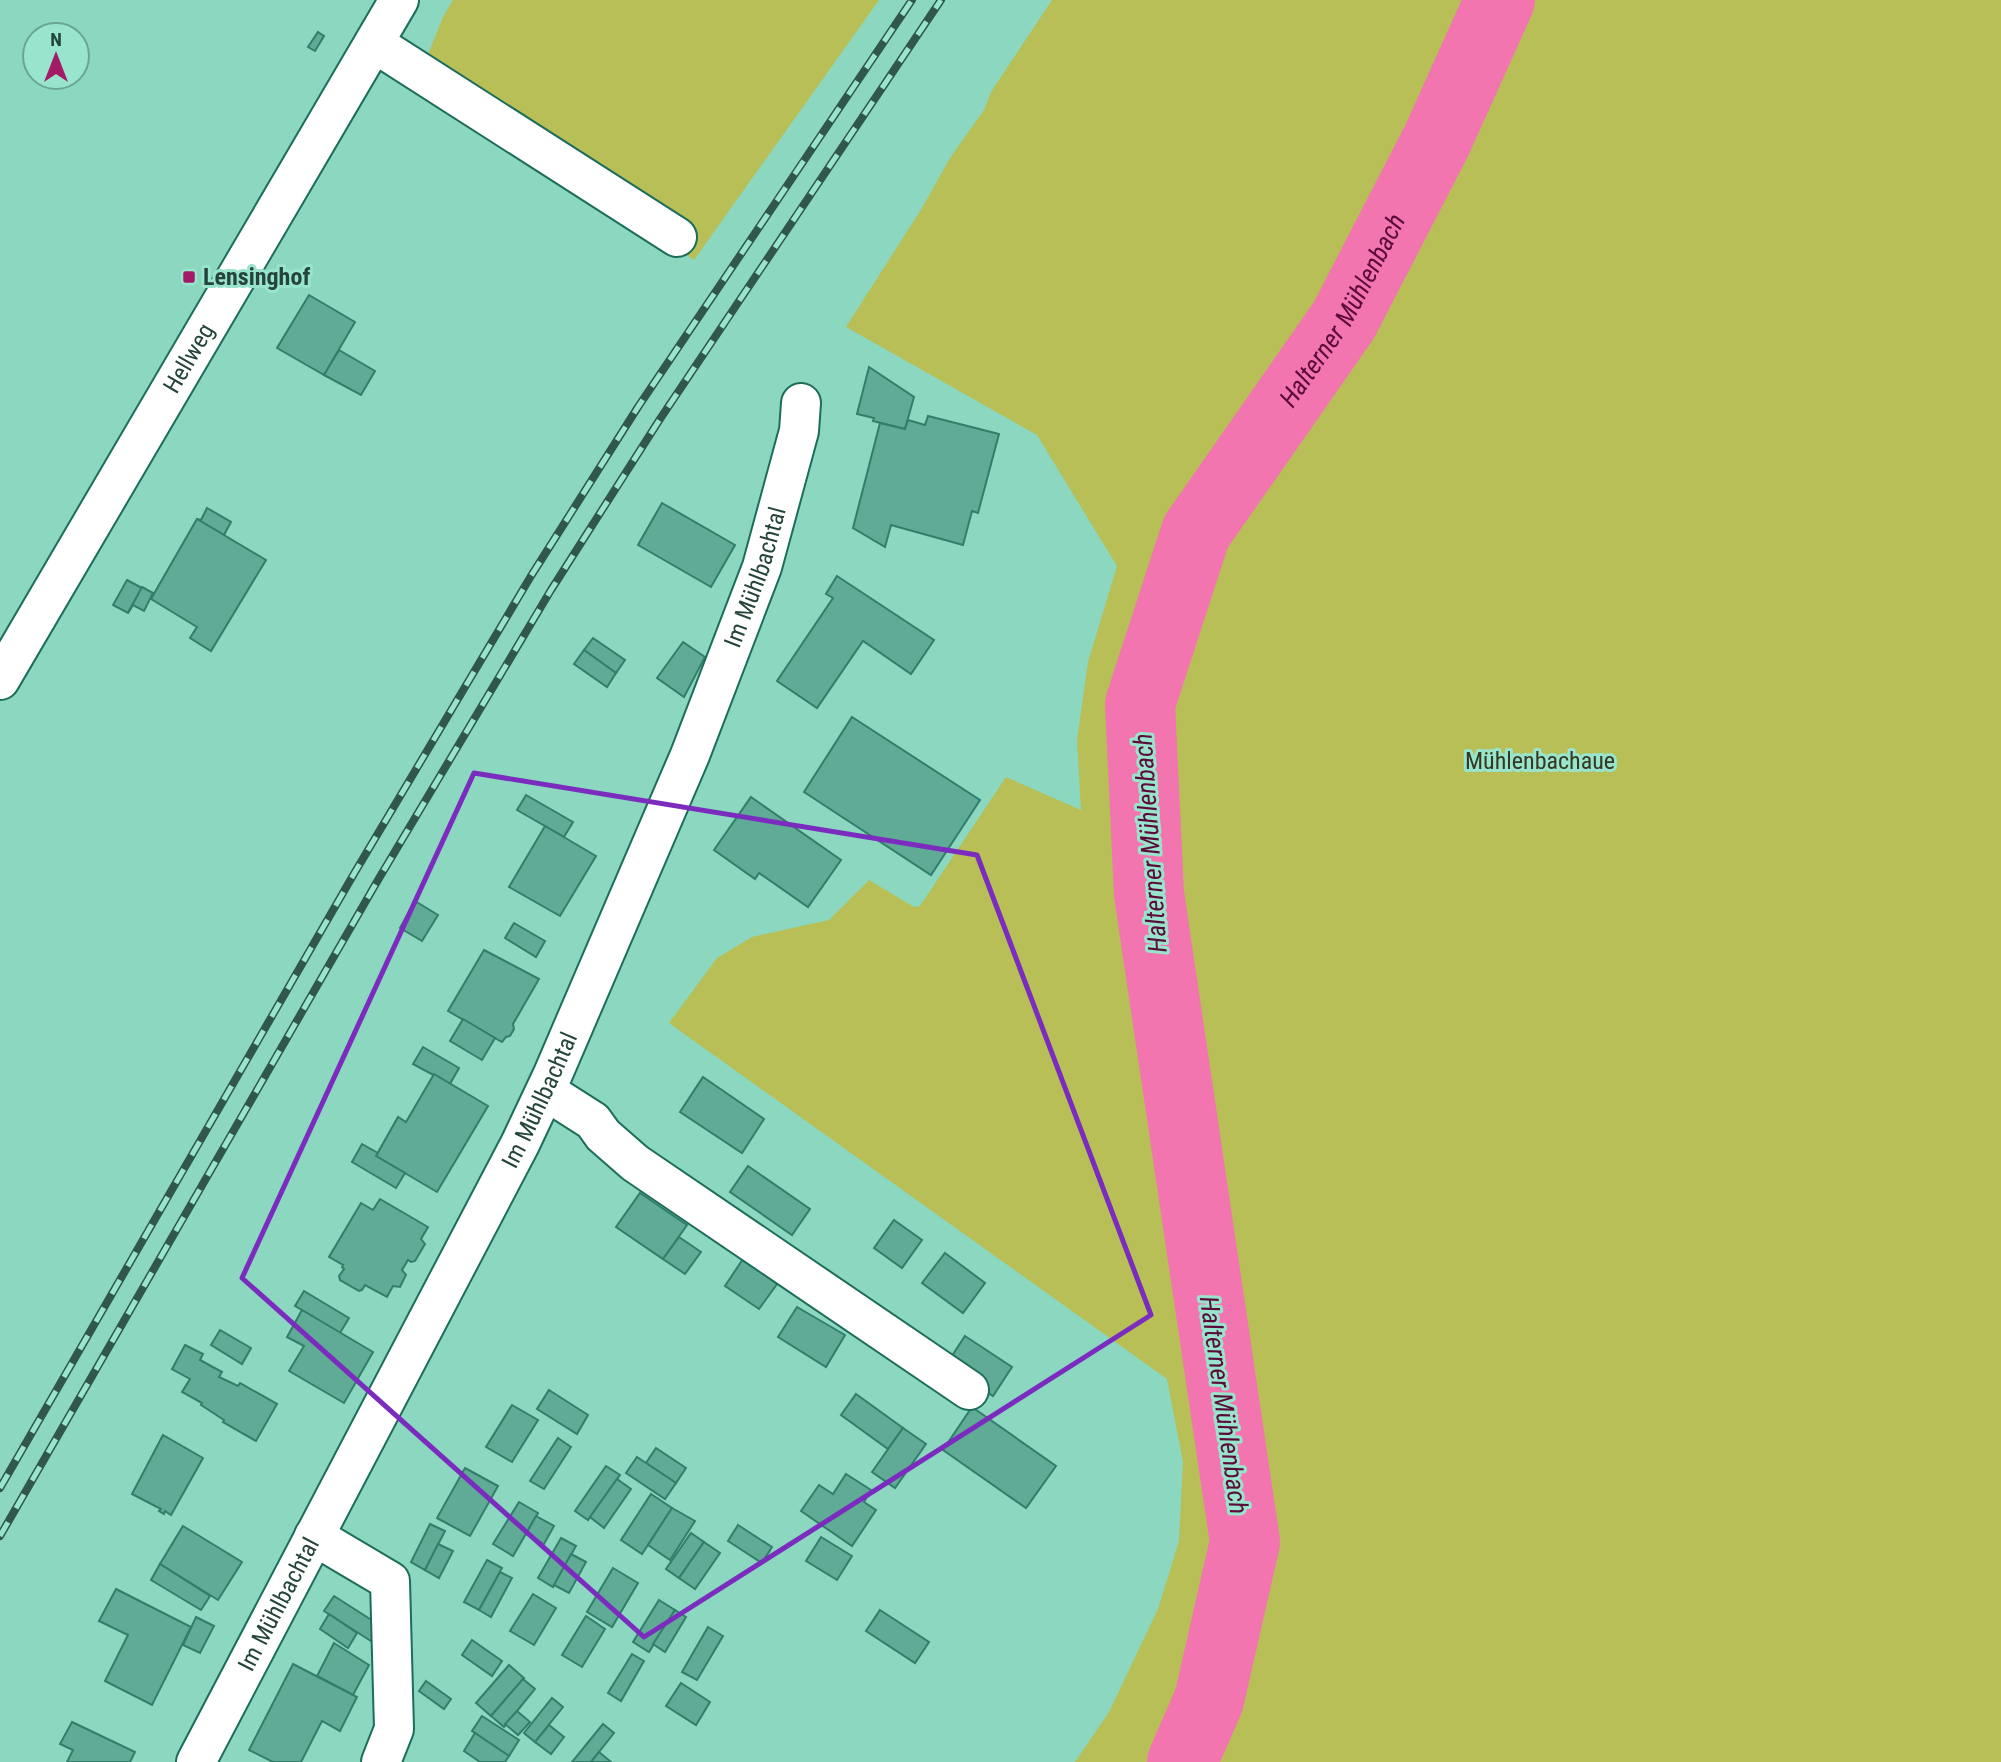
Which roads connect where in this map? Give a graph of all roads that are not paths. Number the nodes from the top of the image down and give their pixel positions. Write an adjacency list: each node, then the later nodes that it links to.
1 (399, 0): 2 (street, Hellweg)
2 (374, 43): 3 (street); 5 (street, Hellweg)
3 (677, 237)
4 (801, 403): 6 (street, Im Mühlbachtal)
5 (0, 680)
6 (546, 1091): 7 (street); 8 (street, Im Mühlbachtal)
7 (969, 1390)
8 (314, 1536): 9 (street, Im Mühlbachtal); 10 (street)
9 (196, 1762)
10 (381, 1762)

